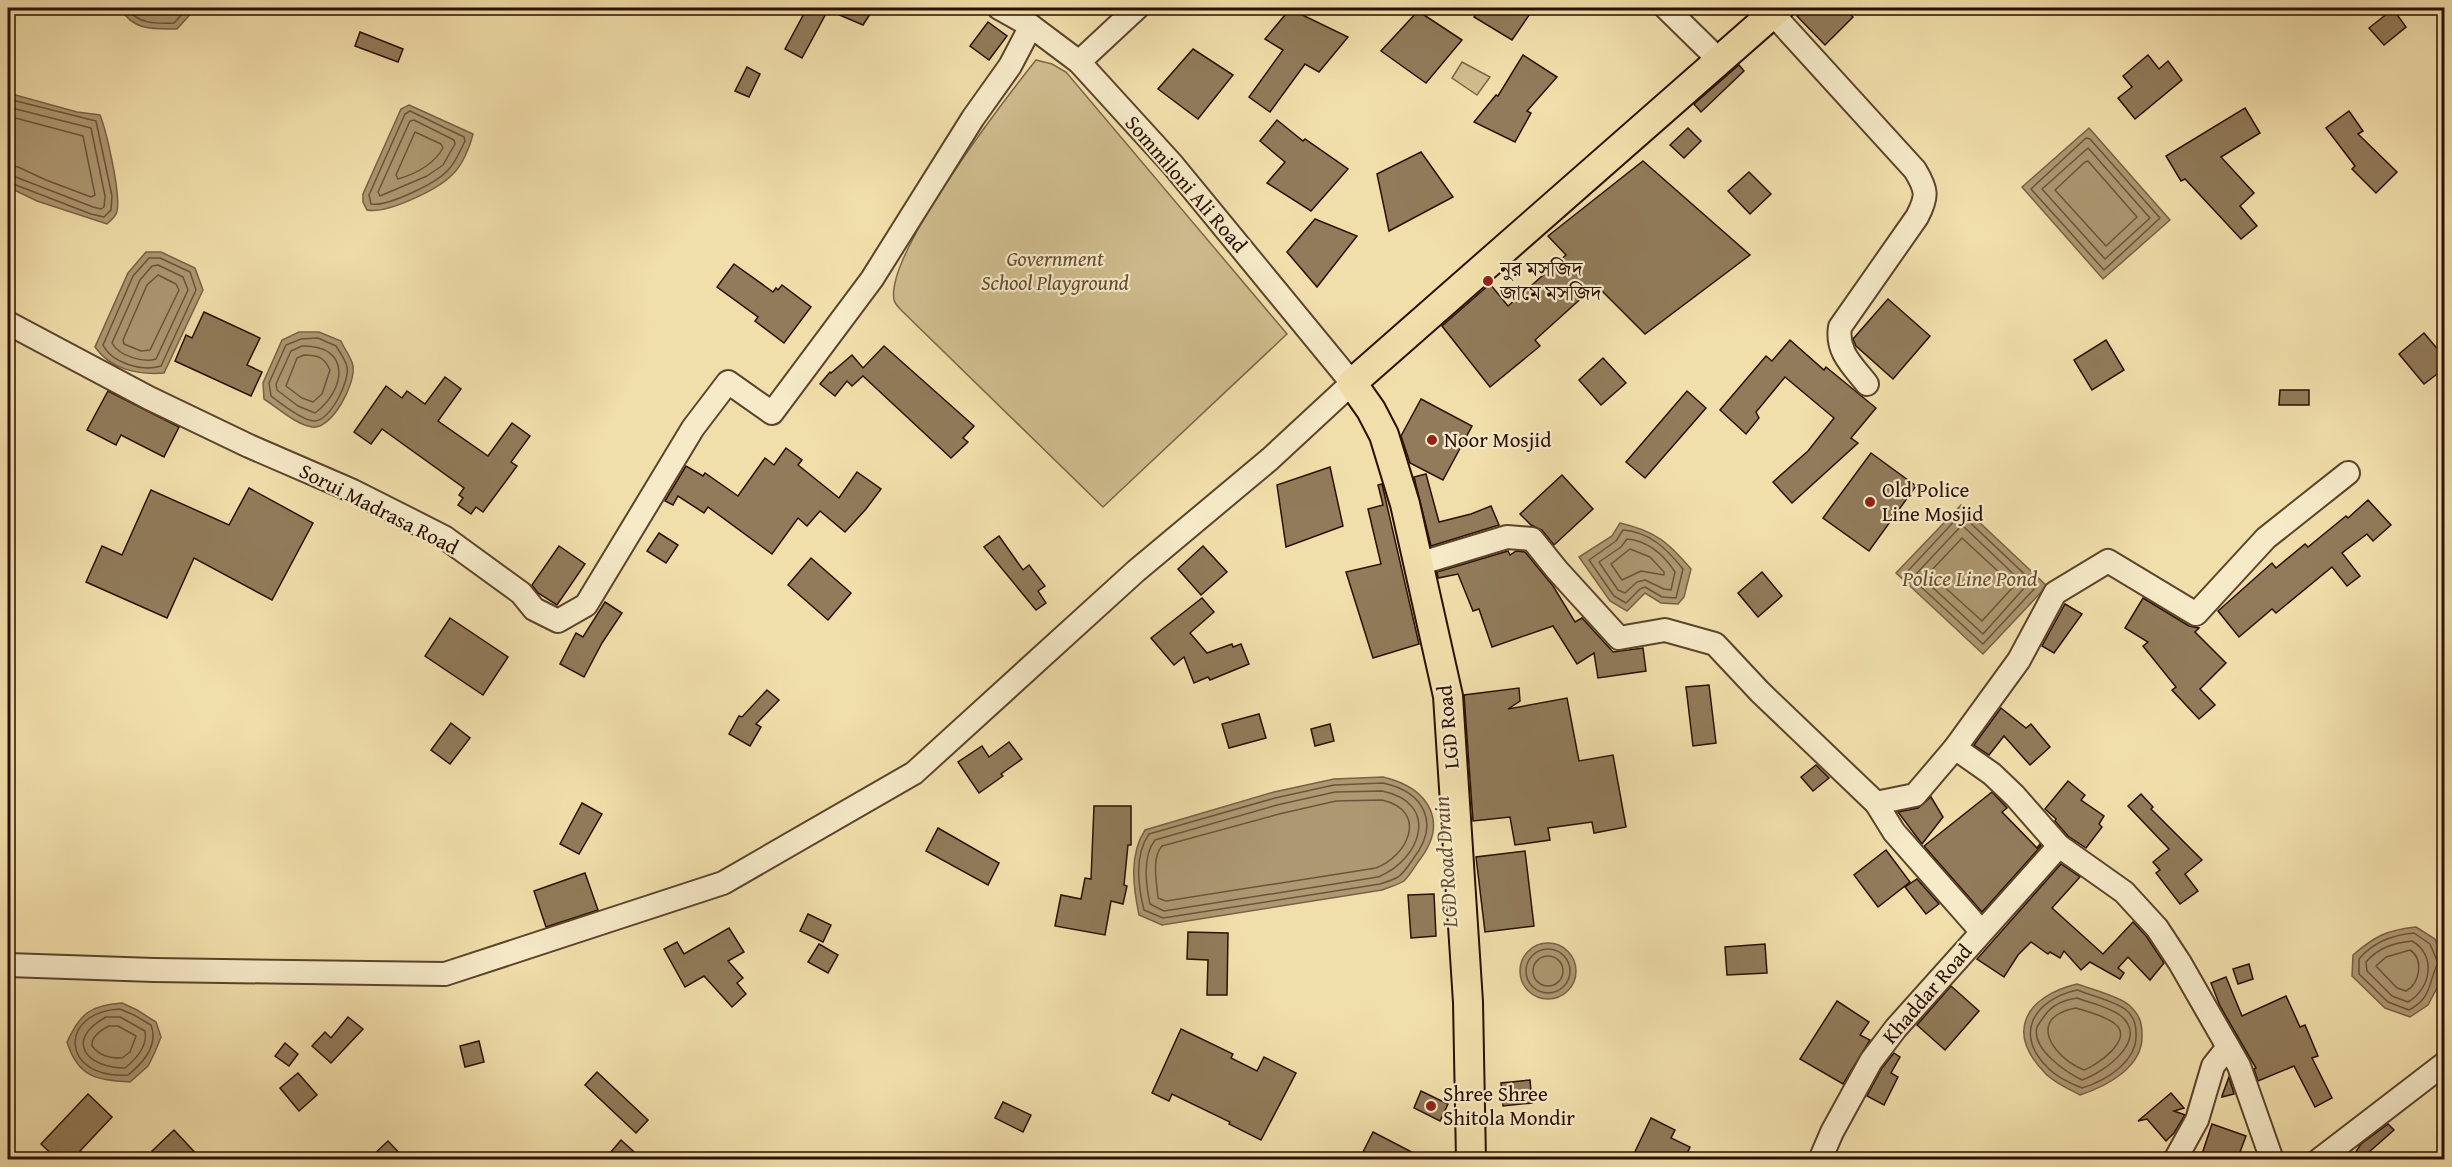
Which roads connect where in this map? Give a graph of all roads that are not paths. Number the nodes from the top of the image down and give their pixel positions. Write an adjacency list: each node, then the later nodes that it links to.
1 (999, 8): 5 (street, Sommiloni Ali Road)
2 (1137, 8): 7 (street)
3 (1666, 8): 6 (street)
4 (1775, 10): 6 (main road); 10 (street)
5 (1031, 26): 7 (street, Sommiloni Ali Road); 8 (street, Sorui Madrasa Road)
6 (1719, 60): 9 (main road)
7 (1079, 62): 9 (street, Sommiloni Ali Road)
8 (8, 323)
9 (1352, 383): 12 (main road, LGD Road); 17 (street)
10 (1868, 384)
11 (2348, 473): 13 (street)
12 (1418, 564): 14 (street); 20 (main road, LGD Road)
13 (1955, 748): 14 (street); 15 (street)
14 (1876, 802): 16 (street)
15 (2055, 842): 16 (street, Khaddar Road); 18 (street)
16 (1981, 931): 21 (street, Khaddar Road)
17 (8, 964)
18 (2228, 1047): 22 (street); 23 (street)
19 (2445, 1064): 24 (street)
20 (1471, 1160)
21 (1820, 1160)
22 (2175, 1160)
23 (2272, 1160)
24 (2319, 1160)

